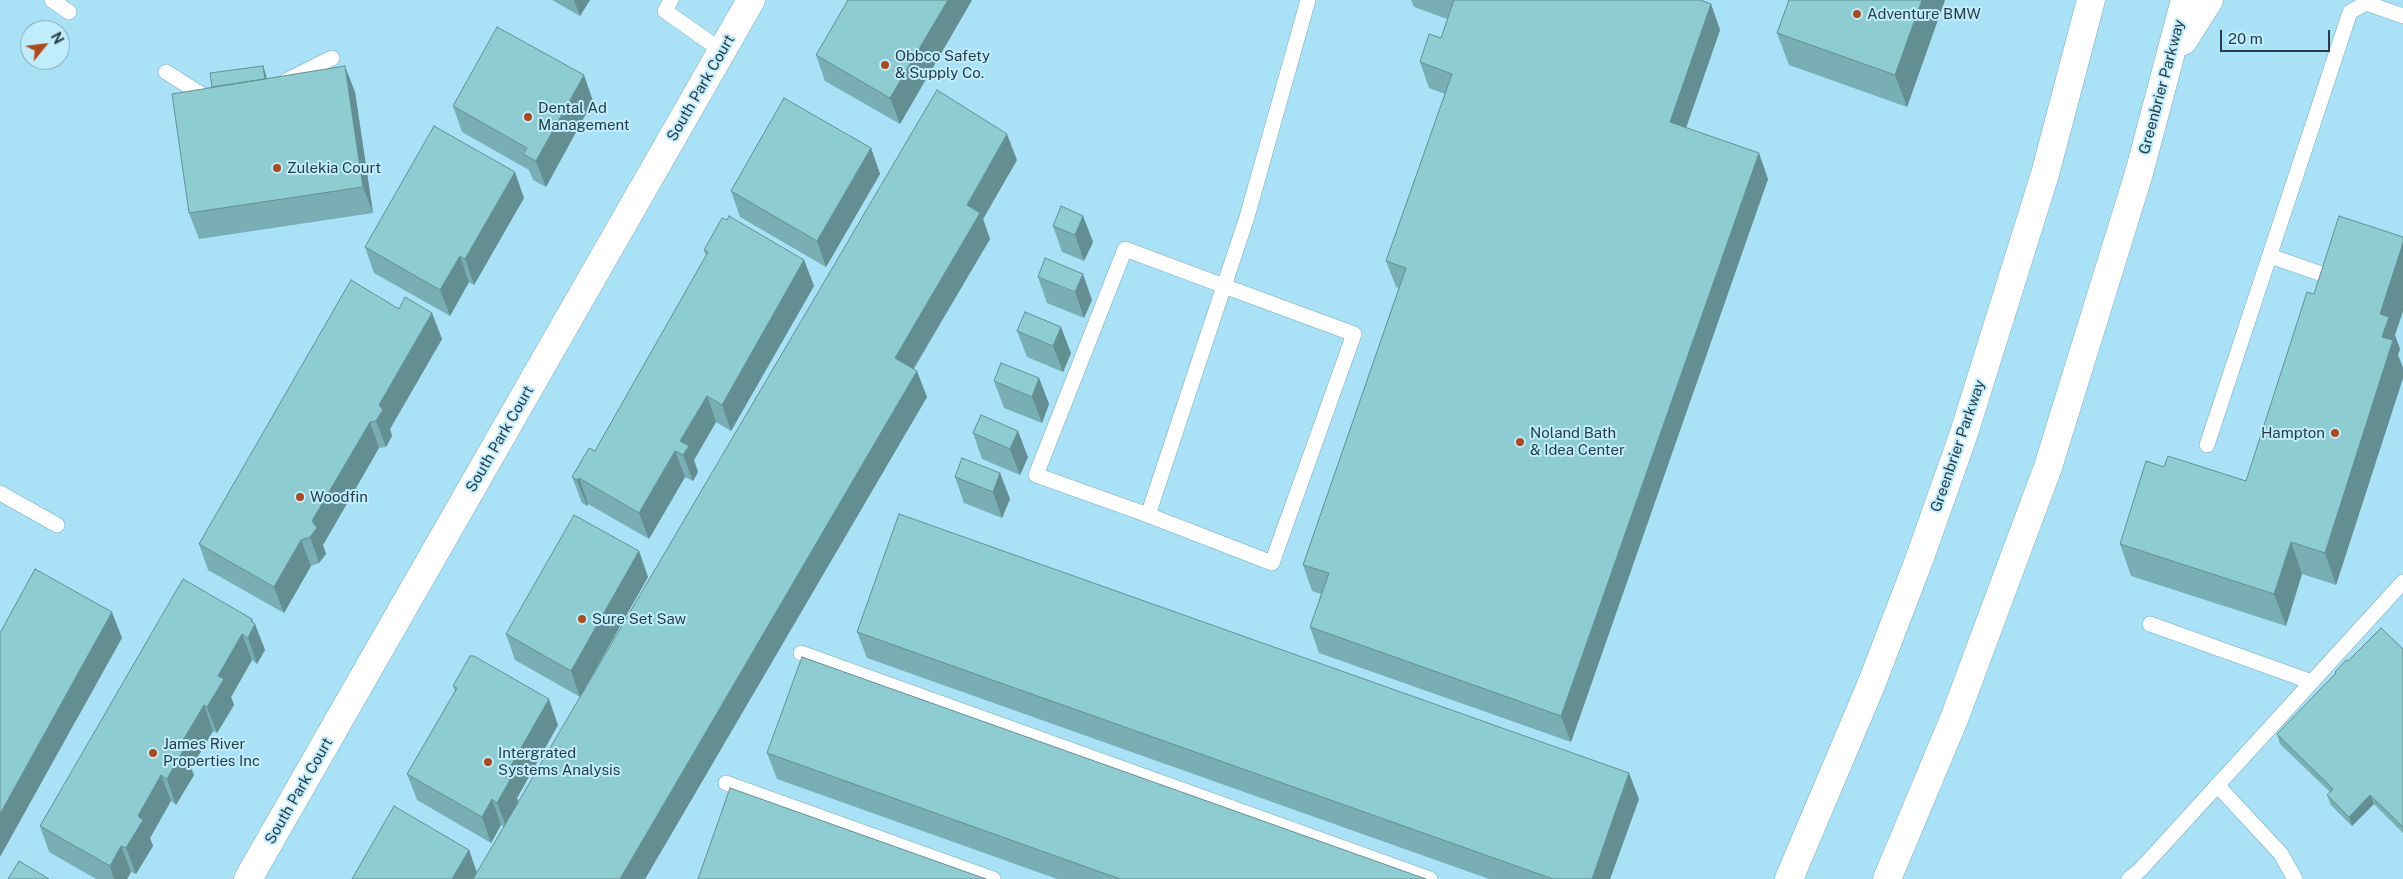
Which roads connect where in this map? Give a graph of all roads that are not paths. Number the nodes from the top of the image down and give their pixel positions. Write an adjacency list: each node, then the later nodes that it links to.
1 (52, 0): 8 (lane)
2 (671, 0): 10 (lane)
3 (751, 0): 10 (main road, South Park Court)
4 (1308, 0): 18 (lane)
5 (2091, 0): 32 (main road, Greenbrier Parkway)
6 (2186, 0): 12 (main road, Greenbrier Parkway)
7 (2209, 0): 12 (main road)
8 (69, 12)
9 (2403, 16): 16 (lane)
10 (722, 51): 29 (main road, South Park Court)
11 (332, 58): 14 (lane)
12 (2168, 65): 33 (main road, Greenbrier Parkway)
13 (166, 72): 15 (lane)
14 (273, 85)
15 (224, 93)
16 (2270, 256): 17 (lane); 19 (lane)
17 (2340, 280)
18 (1224, 286): 21 (lane); 21 (lane); 21 (lane)
19 (2207, 445)
20 (0, 493): 22 (lane)
21 (1148, 515)
22 (57, 526)
23 (2401, 587): 26 (lane)
24 (2150, 624): 26 (lane)
25 (801, 653): 31 (lane)
26 (2312, 682): 28 (lane)
27 (726, 783): 30 (lane)
28 (2218, 785): 34 (lane); 35 (lane)
29 (248, 879)
30 (993, 879)
31 (1430, 879)
32 (1789, 879)
33 (1888, 879)
34 (2129, 879)
35 (2295, 879)

